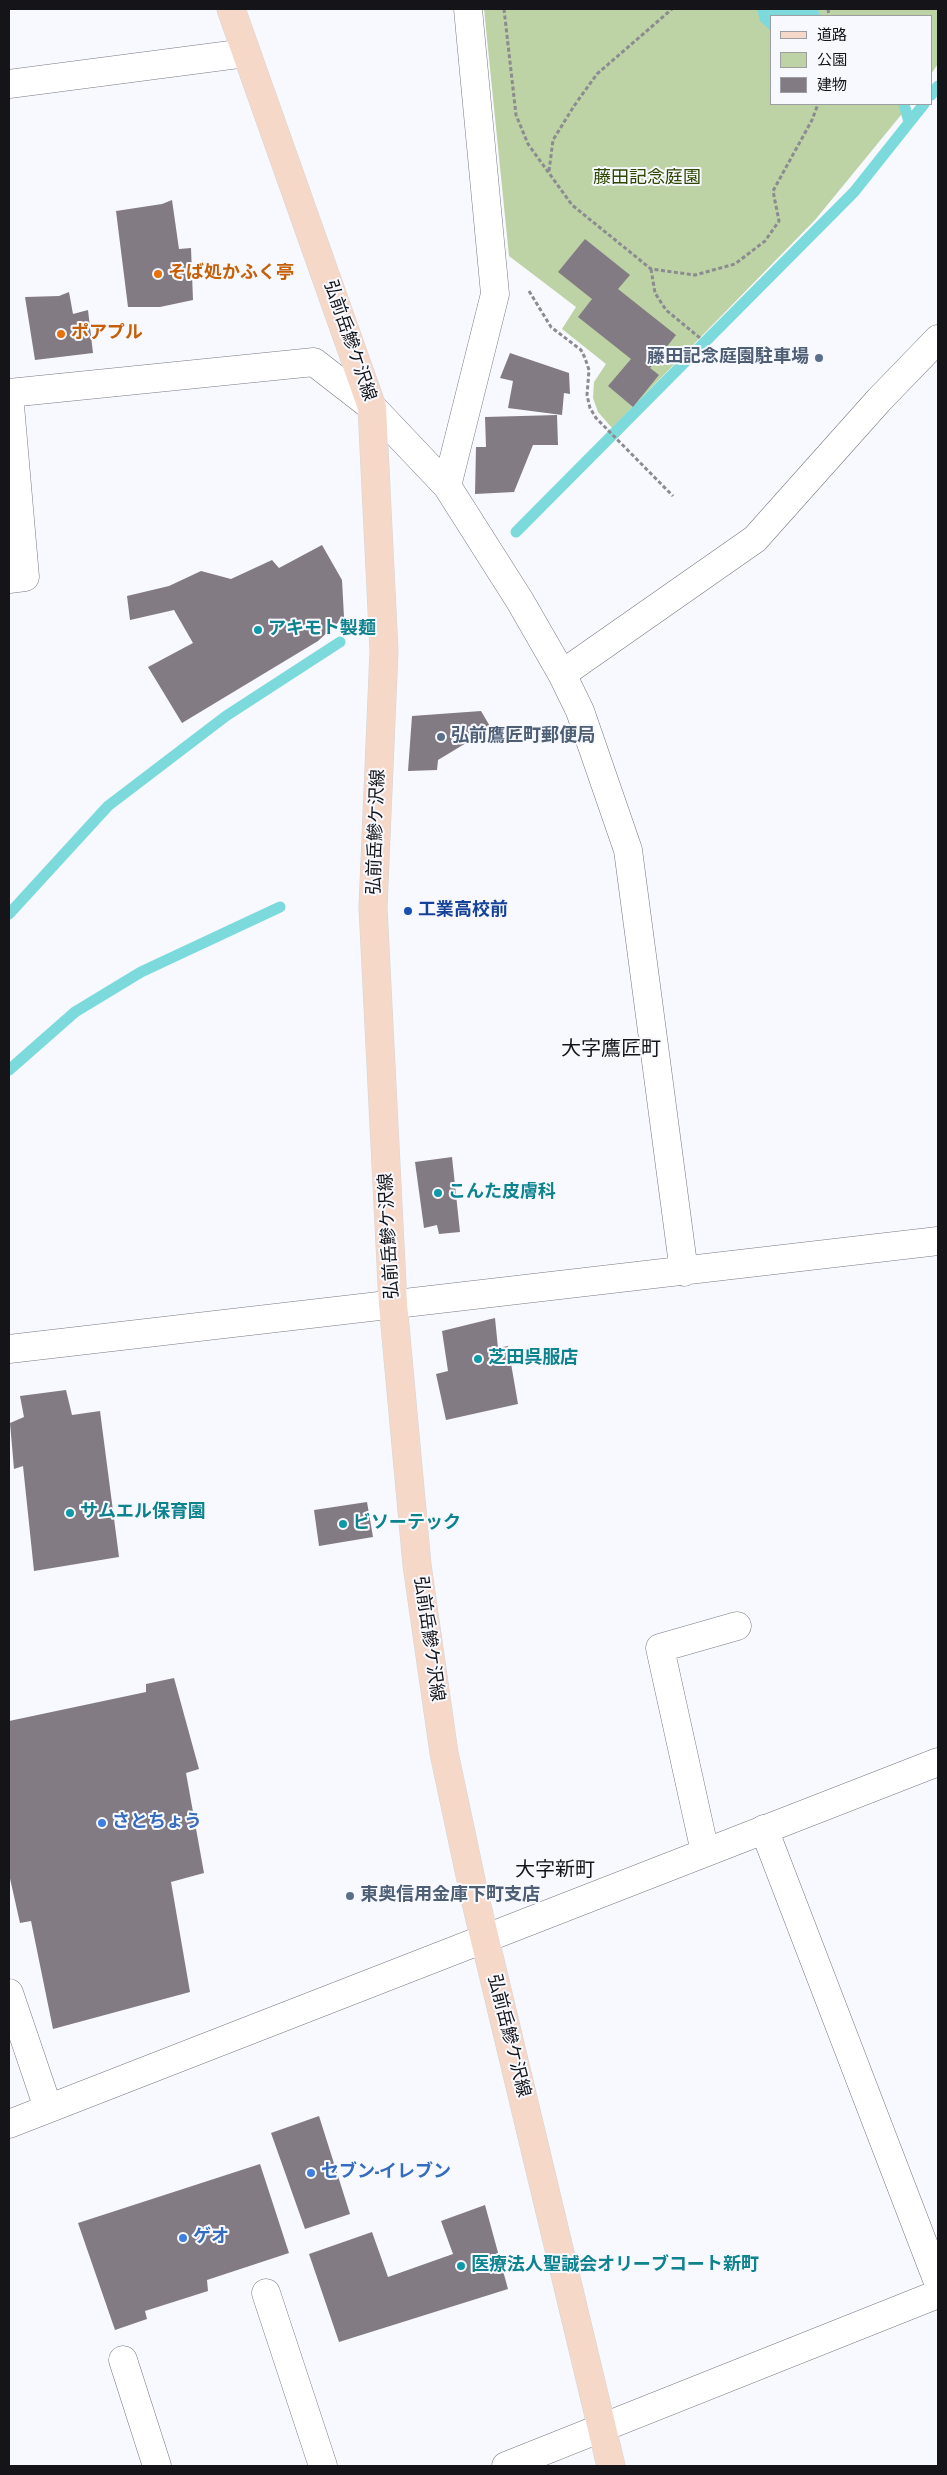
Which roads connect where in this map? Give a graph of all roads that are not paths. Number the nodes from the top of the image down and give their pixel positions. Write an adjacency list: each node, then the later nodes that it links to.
1 (231, 9): 3 (main road, 弘前岳鰺ケ沢線)
2 (468, 9): 8 (street)
3 (246, 53): 4 (street); 7 (main road, 弘前岳鰺ケ沢線)
4 (9, 84)
5 (938, 339): 10 (street)
6 (9, 394): 7 (street); 9 (street)
7 (372, 407): 8 (street); 13 (main road, 弘前岳鰺ケ沢線)
8 (447, 486): 10 (street)
9 (9, 578)
10 (562, 674): 12 (street)
11 (938, 1241): 12 (street)
12 (684, 1272): 13 (street)
13 (393, 1304): 14 (street); 19 (main road, 弘前岳鰺ケ沢線)
14 (9, 1349)
15 (737, 1626): 18 (street)
16 (938, 1762): 17 (street)
17 (764, 1829): 18 (street); 23 (street)
18 (704, 1852): 19 (street)
19 (484, 1938): 21 (street); 27 (main road, 弘前岳鰺ケ沢線)
20 (9, 1993): 21 (street)
21 (48, 2108): 22 (street)
22 (9, 2124)
23 (938, 2282)
24 (266, 2293): 29 (street)
25 (938, 2294): 27 (street)
26 (123, 2360): 28 (street)
27 (603, 2428): 30 (street); 31 (main road, 弘前岳鰺ケ沢線)
28 (157, 2466)
29 (323, 2466)
30 (506, 2466)
31 (611, 2466)

